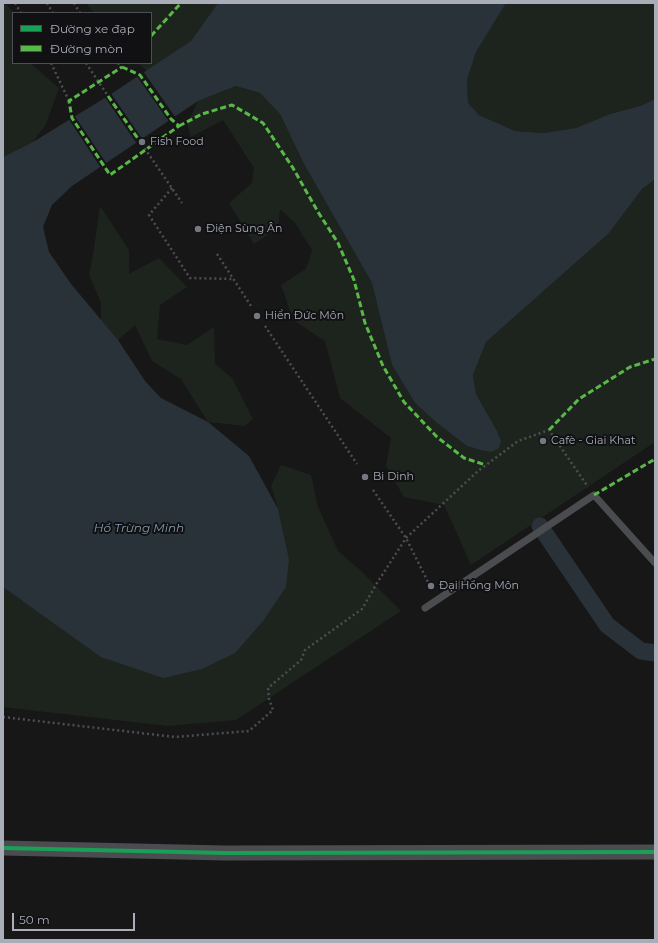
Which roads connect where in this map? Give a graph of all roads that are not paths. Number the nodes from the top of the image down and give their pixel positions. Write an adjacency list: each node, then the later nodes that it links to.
1 (655, 563): 2 (lane)
2 (426, 608)
3 (3, 848): 4 (street)
4 (655, 852)

